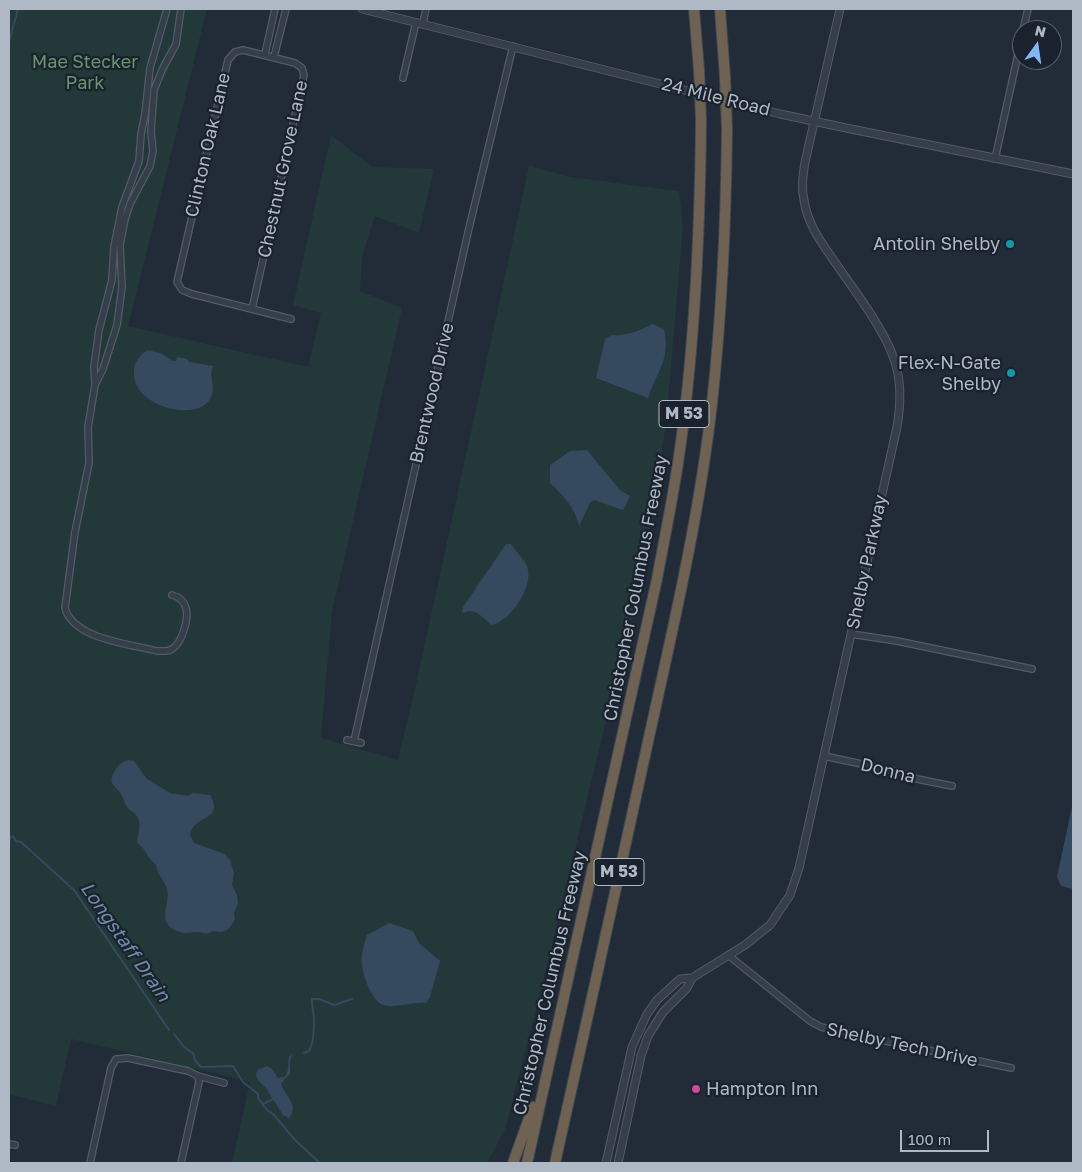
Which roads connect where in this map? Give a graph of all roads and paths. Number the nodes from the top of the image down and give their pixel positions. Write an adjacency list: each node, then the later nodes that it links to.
1 (167, 9): 16 (street)
2 (181, 9): 16 (street)
3 (276, 9): 12 (street)
4 (286, 9): 13 (street)
5 (362, 9): 10 (street, 24 Mile Road)
6 (426, 9): 10 (street)
7 (694, 9): 36 (highway, Christopher Columbus Freeway / M 53, bridge)
8 (720, 9): 40 (highway, M 53, bridge)
9 (840, 9): 17 (street, Shelby Parkway)
10 (419, 23): 11 (street, 24 Mile Road); 15 (street)
11 (513, 46): 17 (street, 24 Mile Road); 29 (street, Brentwood Drive)
12 (264, 54): 13 (street, Chestnut Grove Lane); 21 (street, Clinton Oak Lane)
13 (274, 56): 21 (street, Chestnut Grove Lane)
14 (1015, 70): 18 (street)
15 (403, 78)
16 (150, 100): 20 (street); 20 (street)
17 (814, 121): 18 (street, 24 Mile Road); 27 (street, Shelby Parkway)
18 (995, 159): 19 (street, 24 Mile Road)
19 (1073, 174)
20 (117, 244): 23 (street); 24 (street)
21 (252, 309): 22 (street)
22 (291, 319)
23 (96, 351): 24 (street); 25 (street)
24 (108, 353): 25 (street)
25 (95, 385): 26 (street)
26 (172, 595)
27 (851, 634): 28 (street); 30 (street, Shelby Parkway)
28 (1032, 669)
29 (361, 743)
30 (824, 756): 31 (street, Donna); 32 (street, Shelby Parkway)
31 (952, 786)
32 (728, 955): 33 (street, Shelby Parkway); 37 (street, Shelby Tech Drive)
33 (692, 978): 34 (street, Shelby Parkway); 35 (street, Shelby Parkway)
34 (638, 1029): 35 (street); 47 (street, Shelby Parkway)
35 (646, 1041): 48 (street, Shelby Parkway)
36 (548, 1064): 43 (highway); 44 (highway, Christopher Columbus Freeway / M 53)
37 (1011, 1068)
38 (198, 1076): 39 (street); 41 (street); 42 (street)
39 (224, 1083)
40 (570, 1095): 45 (highway, M 53); 46 (highway)
41 (90, 1163)
42 (181, 1163)
43 (513, 1163)
44 (526, 1163)
45 (555, 1163)
46 (560, 1163)
47 (606, 1163)
48 (618, 1163)

